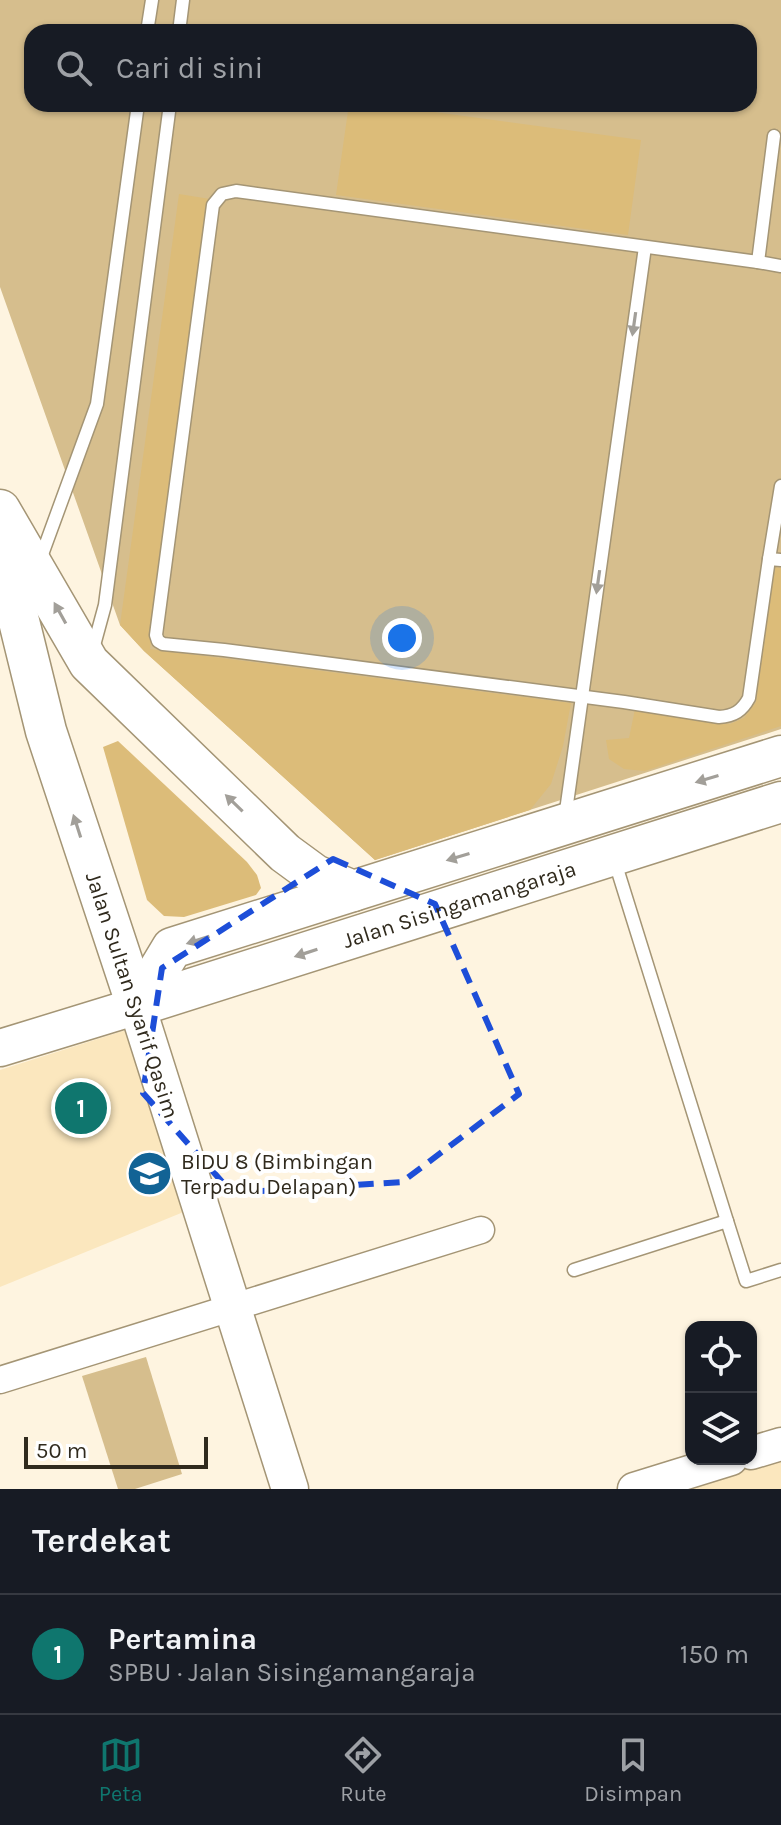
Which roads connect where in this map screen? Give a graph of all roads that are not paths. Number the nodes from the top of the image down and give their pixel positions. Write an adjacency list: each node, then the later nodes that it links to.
1 (152, 0): 3 (lane)
2 (183, 0): 4 (lane)
3 (148, 24)
4 (180, 24)
5 (137, 112): 15 (lane)
6 (169, 112): 16 (lane)
7 (774, 136): 9 (lane)
8 (645, 247): 9 (lane); 17 (lane, one-way to 17); 17 (lane)
9 (758, 262): 10 (lane)
10 (781, 266)
11 (781, 486): 14 (lane)
12 (0, 510): 15 (main road, Jalan Sisingamangaraja)
13 (0, 544): 23 (main road, Jalan Sultan Syarif Qasim, one-way to 13)
14 (775, 560): 17 (lane)
15 (36, 570): 16 (main road, Jalan Sisingamangaraja, one-way to 15)
16 (89, 663): 22 (main road, Jalan Sisingamangaraja, one-way to 16)
17 (581, 697): 20 (lane)
18 (781, 756): 20 (main road, Jalan Sisingamangaraja, one-way to 20)
19 (781, 802): 21 (main road, Jalan Sisingamangaraja)
20 (564, 824): 22 (main road, Jalan Sisingamangaraja, one-way to 22)
21 (613, 855): 23 (main road, Jalan Sisingamangaraja, one-way to 23); 25 (lane)
22 (353, 891): 23 (main road, Jalan Sisingamangaraja, one-way to 23)
23 (137, 1006): 24 (main road, Jalan Sisingamangaraja); 29 (main road, Jalan Sultan Syarif Qasim)
24 (0, 1048)
25 (727, 1221): 27 (lane); 28 (lane)
26 (481, 1230): 29 (street)
27 (574, 1270)
28 (781, 1270)
29 (233, 1307): 30 (street); 34 (main road, Jalan Sultan Syarif Qasim)
30 (0, 1380)
31 (781, 1444): 32 (street)
32 (757, 1451)
33 (712, 1465): 35 (street)
34 (290, 1489)
35 (634, 1489)

